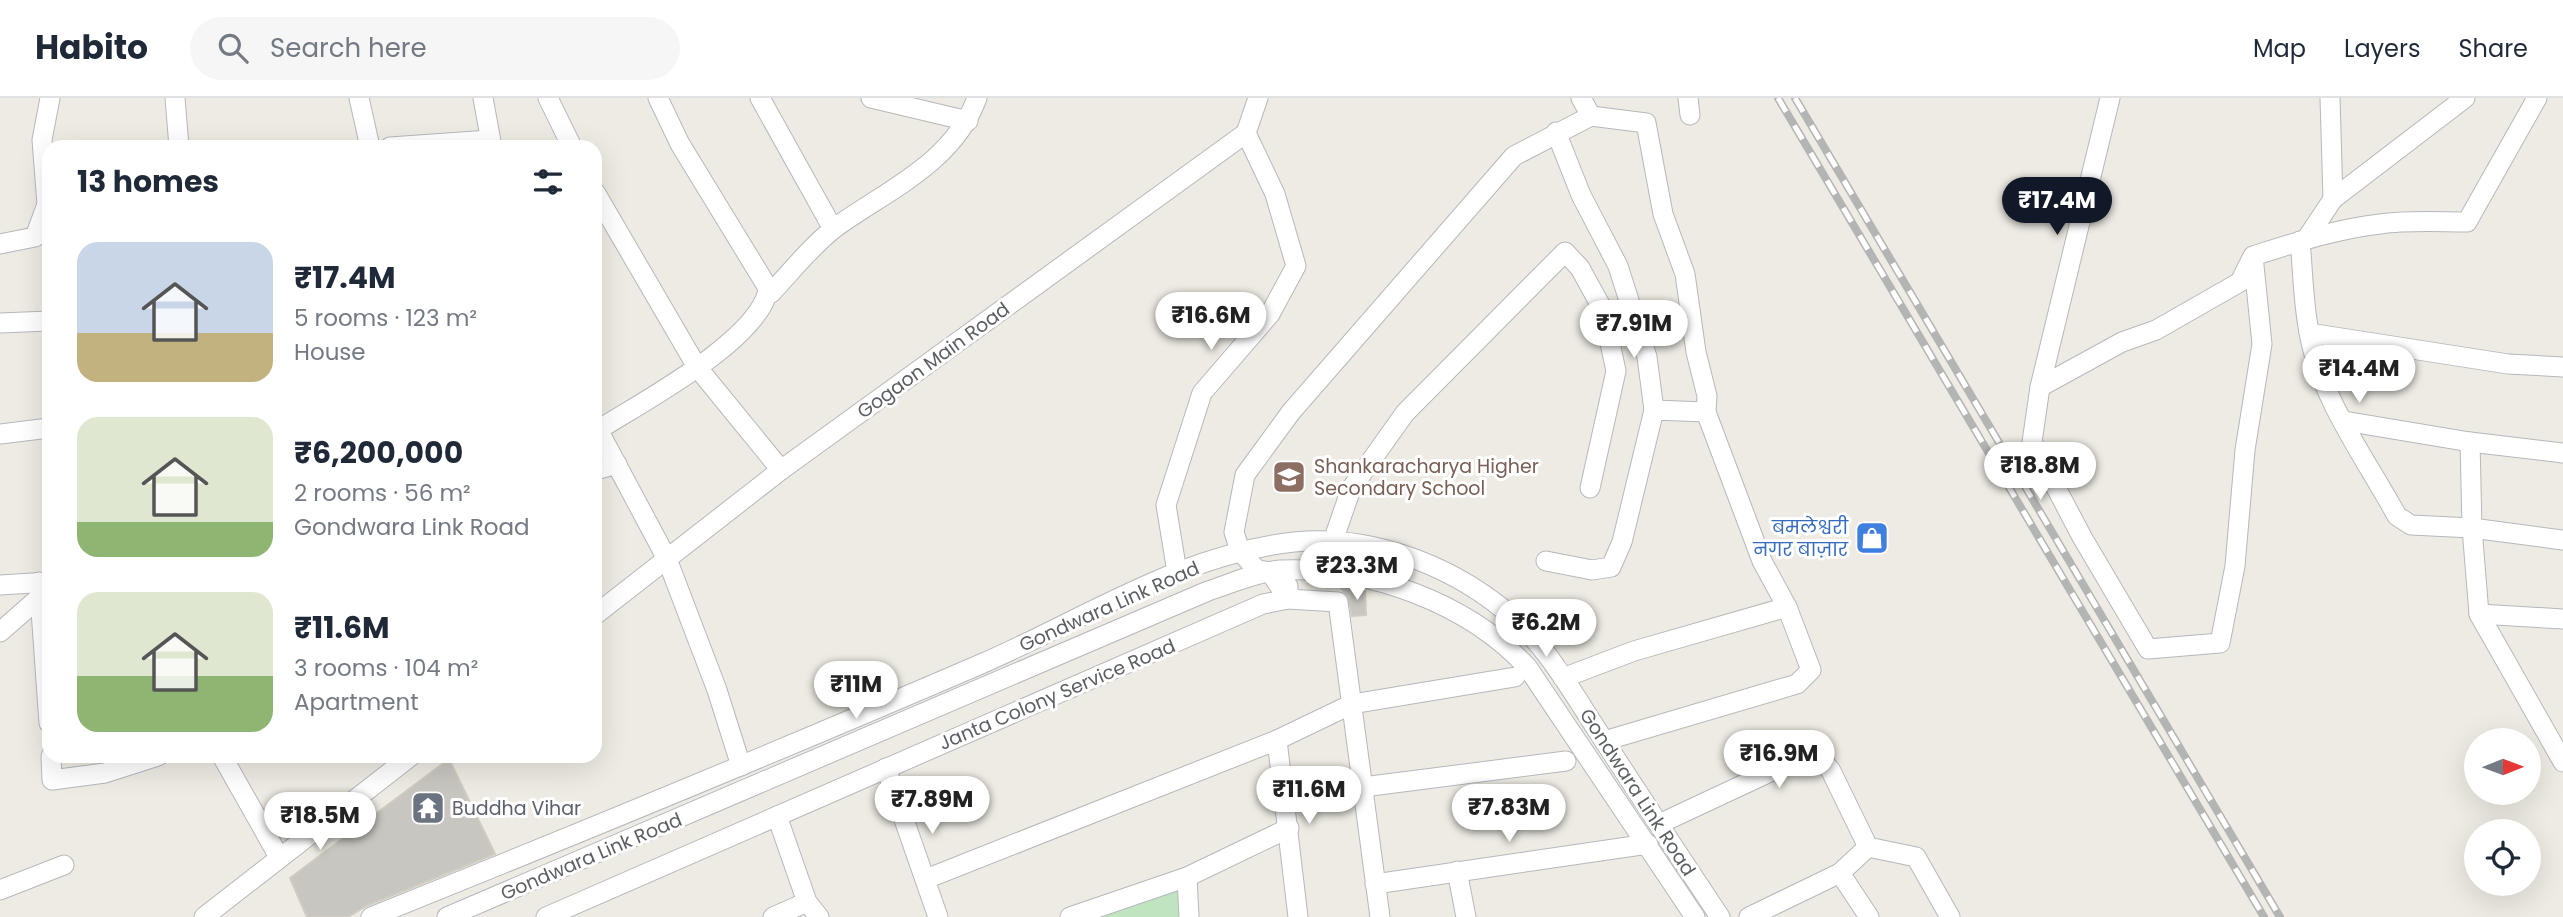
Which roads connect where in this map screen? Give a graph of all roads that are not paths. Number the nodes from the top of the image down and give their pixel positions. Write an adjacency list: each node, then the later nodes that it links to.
1 (50, 98): 20 (street)
2 (175, 98): 21 (street)
3 (359, 98): 22 (street)
4 (483, 98): 23 (street)
5 (548, 98): 24 (street)
6 (657, 98): 32 (street)
7 (760, 98): 28 (street)
8 (871, 98): 17 (street)
9 (977, 98): 17 (street)
10 (1258, 98): 19 (street)
11 (1581, 98): 16 (street)
12 (2110, 98): 38 (street)
13 (2330, 98): 25 (street)
14 (2465, 98): 25 (street)
15 (2537, 98): 29 (street)
16 (1591, 116): 18 (street); 40 (street)
17 (968, 121): 28 (street)
18 (1556, 132): 39 (street); 56 (street)
19 (1246, 133): 50 (street, Gogaon Main Road); 60 (street)
20 (42, 140)
21 (178, 140)
22 (368, 140)
23 (490, 140)
24 (569, 140)
25 (2333, 199): 29 (street)
26 (602, 204): 36 (street)
27 (42, 218): 30 (street)
28 (833, 229): 32 (street)
29 (2303, 240): 31 (street); 35 (street)
30 (0, 244)
31 (2253, 256): 38 (street); 38 (street)
32 (771, 293): 36 (street)
33 (42, 321): 34 (street)
34 (0, 323)
35 (2309, 333): 37 (street); 41 (street)
36 (697, 367): 42 (street); 50 (street)
37 (2563, 367)
38 (2040, 387)
39 (1654, 410): 40 (street); 58 (street)
40 (1706, 412): 65 (street)
41 (2344, 421): 46 (street); 52 (street)
42 (602, 424)
43 (42, 429): 44 (street)
44 (0, 434)
45 (602, 436): 48 (street)
46 (2470, 442): 47 (street); 52 (street)
47 (2563, 453)
48 (617, 464): 49 (street); 57 (street)
49 (602, 468)
50 (781, 470): 57 (street, Gogaon Main Road)
51 (1590, 488): 54 (street)
52 (2472, 528): 53 (street); 67 (street)
53 (2563, 540)
54 (1333, 541): 55 (street, Gondwara Link Road); 71 (street, Gondwara Link Road)
55 (1287, 543): 56 (street, Gondwara Link Road); 59 (street)
56 (1240, 551): 59 (street); 60 (street, Gondwara Link Road)
57 (667, 559): 66 (street, Gogaon Main Road); 81 (street)
58 (1546, 561)
59 (1278, 571): 64 (street); 87 (street, Gondwara Link Road); 100 (street, Gondwara Link Road)
60 (1177, 572): 81 (street, Gondwara Link Road)
61 (0, 585): 62 (street)
62 (42, 587)
63 (42, 588): 69 (street)
64 (1288, 599): 72 (street, Janta Colony Service Road); 82 (street, Janta Colony Service Road)
65 (1787, 607): 71 (street); 74 (street)
66 (602, 610)
67 (2479, 614): 68 (street); 76 (street)
68 (2563, 620)
69 (0, 632)
70 (1515, 677): 72 (street)
71 (1563, 678): 74 (street, Gondwara Link Road)
72 (1352, 704): 73 (street); 83 (street)
73 (1277, 740): 86 (street); 94 (street)
74 (1604, 741): 85 (street, Gondwara Link Road)
75 (1566, 761): 83 (street)
76 (2563, 762)
77 (51, 763): 78 (street)
78 (136, 763)
79 (226, 763): 89 (street)
80 (402, 763): 89 (street)
81 (741, 765): 99 (street, Gondwara Link Road)
82 (886, 768): 84 (street, Janta Colony Service Road); 94 (street)
83 (1363, 787): 95 (street)
84 (777, 816): 97 (street); 101 (street, Janta Colony Service Road)
85 (1659, 824): 88 (street); 110 (street, Gondwara Link Road)
86 (1289, 828): 93 (street); 106 (street)
87 (1648, 844): 91 (street); 109 (street, Gondwara Link Road)
88 (1868, 847): 92 (street); 113 (street)
89 (279, 857): 98 (street)
90 (64, 865): 96 (street)
91 (1457, 871): 95 (street); 108 (street)
92 (1840, 873): 111 (street); 112 (street)
93 (1187, 877): 104 (street); 105 (street)
94 (926, 878): 103 (street)
95 (1375, 884): 107 (street)
96 (0, 890)
97 (813, 909): 102 (street)
98 (204, 917)
99 (372, 917)
100 (447, 917)
101 (546, 917)
102 (773, 917)
103 (937, 917)
104 (1070, 917)
105 (1189, 917)
106 (1298, 917)
107 (1380, 917)
108 (1466, 917)
109 (1695, 917)
110 (1720, 917)
111 (1749, 917)
112 (1869, 917)
113 (1950, 917)

